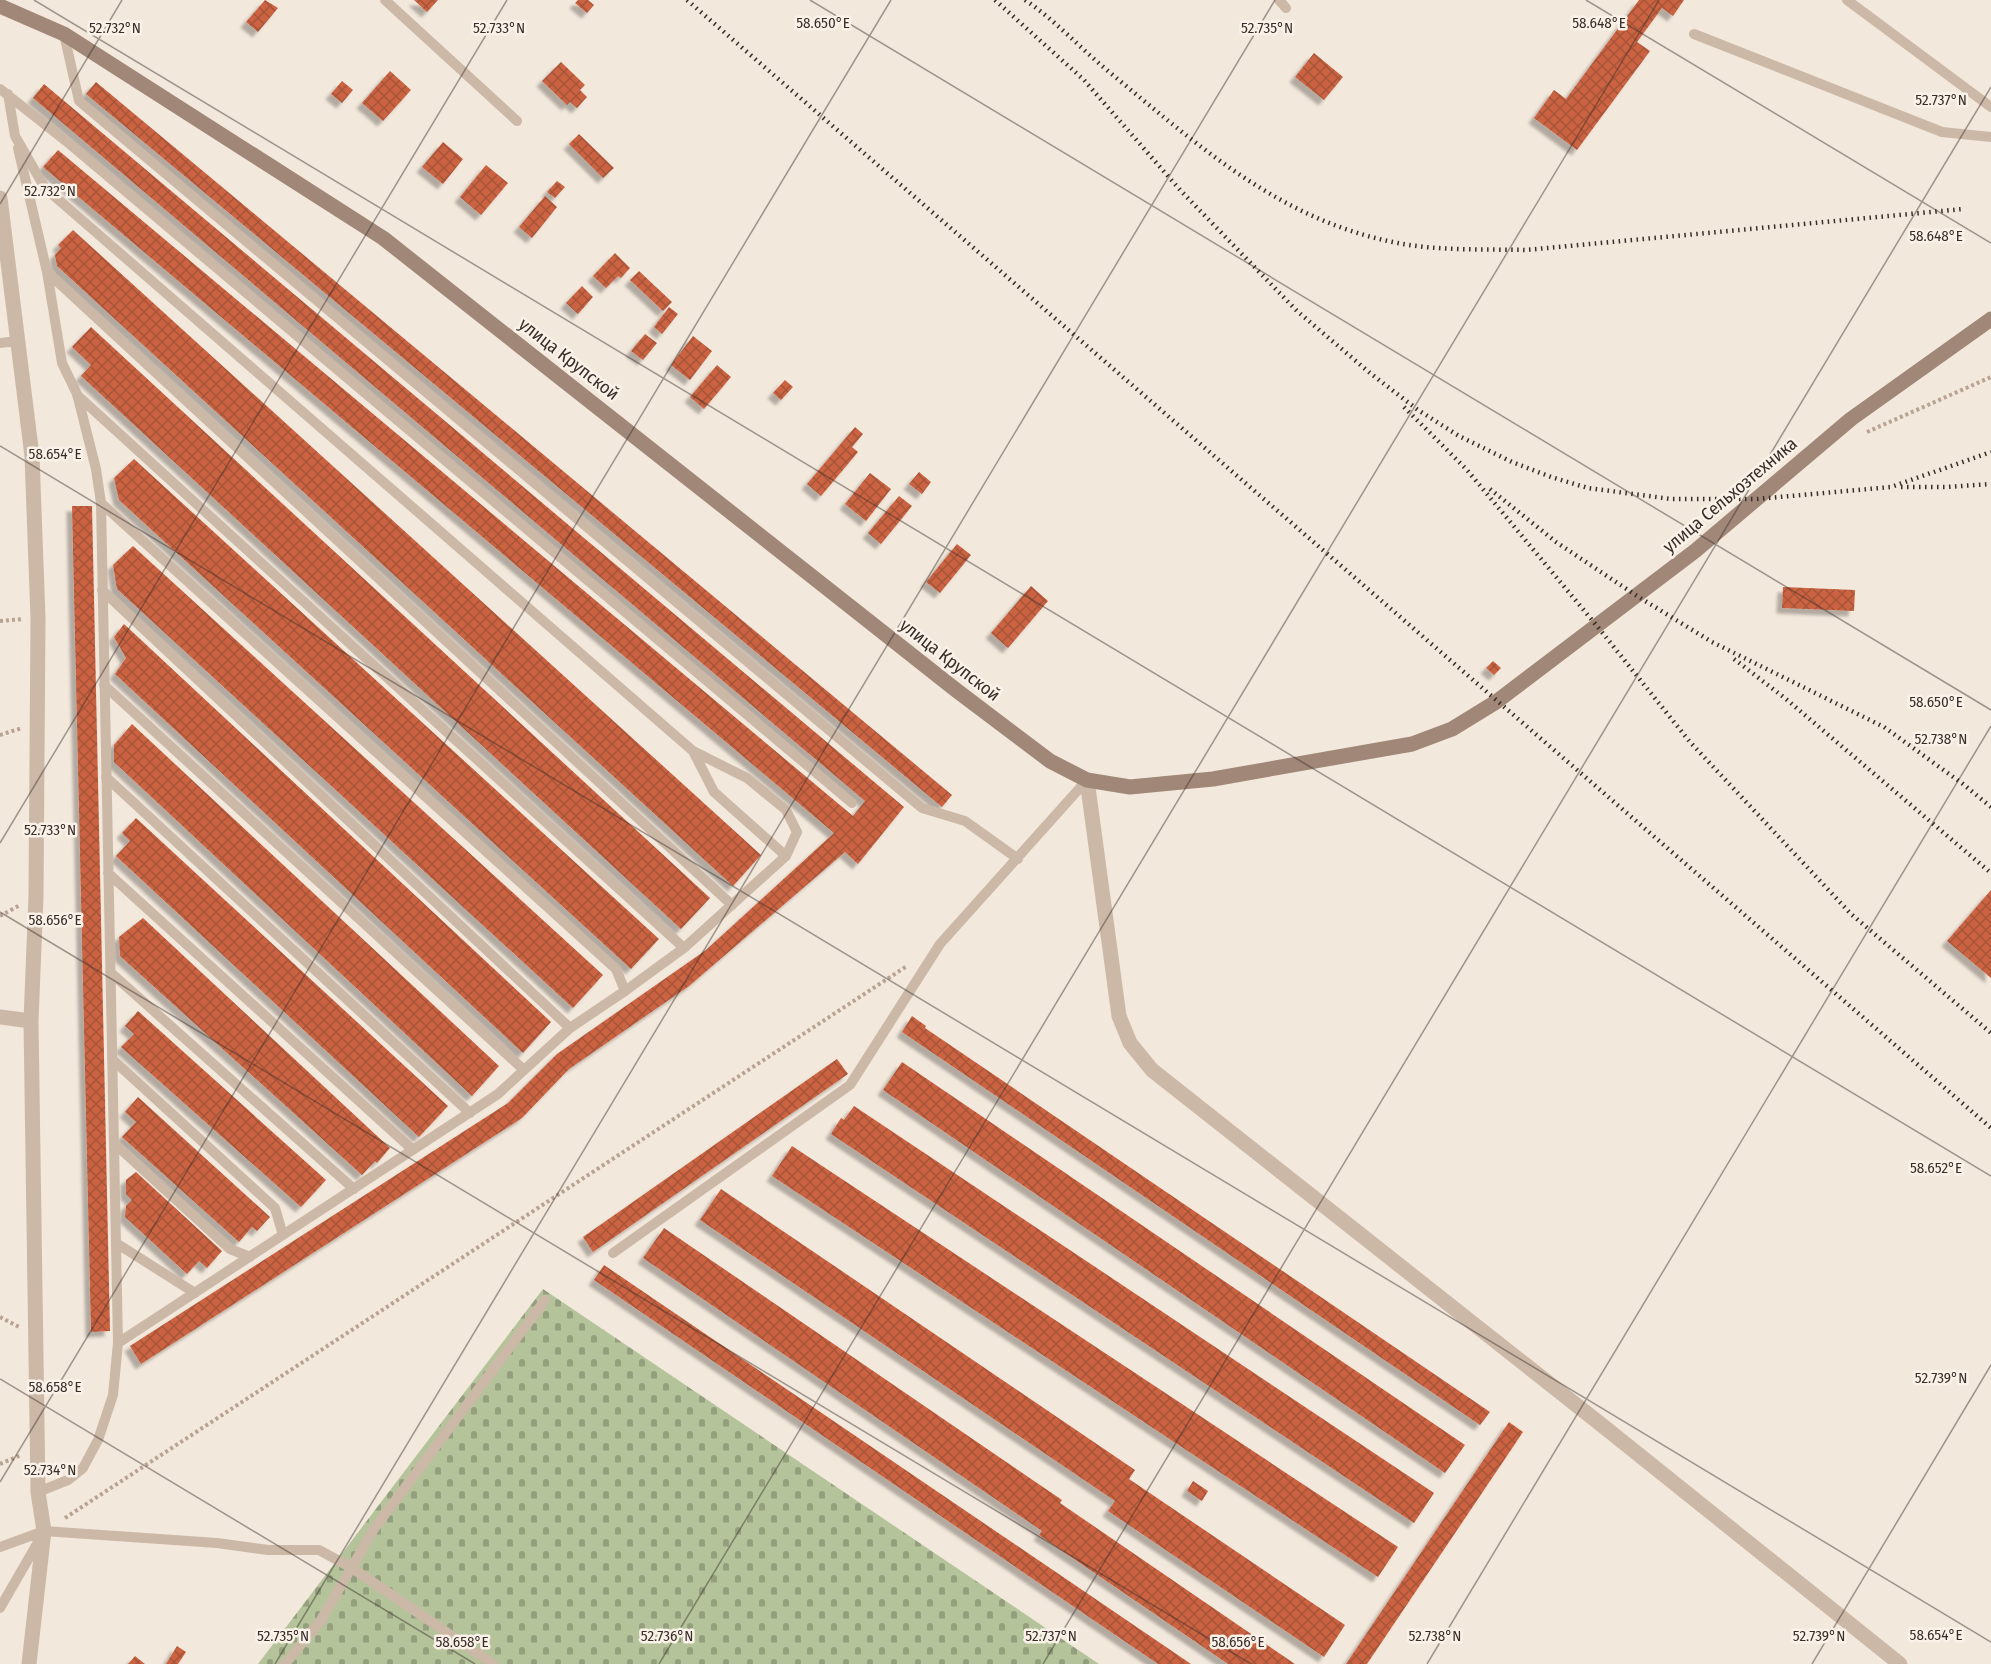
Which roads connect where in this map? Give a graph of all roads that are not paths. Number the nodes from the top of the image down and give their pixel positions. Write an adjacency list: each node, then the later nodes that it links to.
1 (385, 0): 8 (lane)
2 (1846, 0): 7 (lane)
3 (0, 6): 4 (main road, улица Крупской)
4 (64, 34): 23 (main road, улица Крупской); 26 (lane)
5 (1694, 34): 10 (lane)
6 (4, 92): 9 (lane); 24 (lane)
7 (1991, 107)
8 (517, 121)
9 (15, 136): 12 (lane); 21 (lane)
10 (1991, 137)
11 (0, 198): 14 (street)
12 (47, 272): 16 (lane); 28 (lane)
13 (1991, 319): 20 (main road, улица Сельхозтехника)
14 (18, 341): 15 (lane); 33 (street)
15 (0, 344)
16 (77, 394): 17 (lane); 29 (lane)
17 (101, 502): 18 (lane); 31 (lane)
18 (102, 590): 19 (lane); 34 (lane)
19 (104, 684): 22 (lane); 36 (lane)
20 (1496, 702): 23 (main road, улица Крупской)
21 (693, 751): 25 (lane); 25 (lane)
22 (106, 777): 27 (lane); 37 (lane)
23 (1087, 780): 26 (lane); 56 (street)
24 (852, 803)
25 (786, 856): 28 (lane)
26 (1018, 859): 43 (lane)
27 (108, 873): 30 (lane); 39 (lane)
28 (732, 905): 29 (lane)
29 (684, 948): 31 (lane)
30 (110, 972): 35 (lane); 40 (lane)
31 (625, 991): 34 (lane)
32 (0, 1017): 33 (street)
33 (31, 1021): 48 (street)
34 (570, 1028): 36 (lane)
35 (112, 1059): 38 (lane); 41 (lane)
36 (524, 1070): 37 (lane)
37 (470, 1113): 39 (lane)
38 (114, 1143): 42 (lane); 44 (lane)
39 (413, 1150): 40 (lane)
40 (354, 1189): 41 (lane)
41 (283, 1235): 44 (lane)
42 (116, 1243): 45 (lane); 47 (lane)
43 (613, 1253)
44 (250, 1257): 45 (lane)
45 (195, 1293): 47 (lane)
46 (545, 1300): 51 (lane)
47 (118, 1343): 48 (lane)
48 (38, 1492): 49 (street)
49 (44, 1531): 50 (lane); 51 (lane); 52 (lane); 53 (street)
50 (0, 1547)
51 (352, 1568): 54 (lane); 55 (lane)
52 (0, 1608)
53 (29, 1664)
54 (285, 1664)
55 (492, 1664)
56 (1900, 1664)

